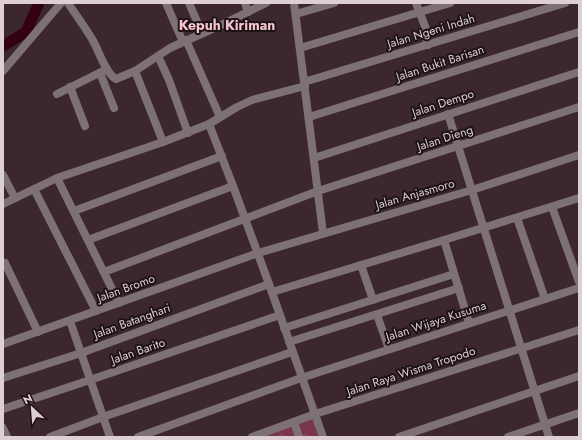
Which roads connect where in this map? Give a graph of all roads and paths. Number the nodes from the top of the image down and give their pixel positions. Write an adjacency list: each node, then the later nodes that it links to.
1 (61, 3): 21 (street)
2 (68, 3): 22 (street)
3 (166, 3): 17 (street)
4 (189, 3): 16 (street)
5 (245, 3): 12 (street)
6 (266, 3): 12 (street)
7 (294, 3): 14 (street)
8 (334, 3): 14 (street)
9 (416, 3): 13 (street)
10 (450, 3): 13 (street)
11 (565, 3): 18 (street, Jalan Ngeni Indah)
12 (248, 12): 16 (street)
13 (419, 12): 18 (street); 19 (street)
14 (296, 14): 19 (street)
15 (579, 32): 32 (street, Jalan Bukit Barisan)
16 (202, 33): 17 (street)
17 (184, 41): 20 (street); 31 (street)
18 (428, 45): 25 (street, Jalan Ngeni Indah)
19 (300, 48): 25 (street)
20 (158, 56): 23 (street); 35 (street)
21 (3, 71)
22 (104, 71): 23 (street); 26 (street); 28 (street)
23 (135, 71): 36 (street)
24 (579, 72): 30 (street, Jalan Dempo)
25 (304, 84): 31 (street, Jalan Ngeni Indah); 32 (street)
26 (70, 87): 27 (street); 34 (street)
27 (57, 94)
28 (114, 108)
29 (579, 108): 37 (street, Jalan Dieng)
30 (448, 114): 37 (street); 40 (street, Jalan Dempo)
31 (220, 117): 33 (street, Jalan Ngeni Indah)
32 (309, 117): 40 (street)
33 (209, 124): 35 (street, Jalan Ngeni Indah); 39 (street)
34 (85, 126)
35 (188, 133): 36 (street, Jalan Ngeni Indah)
36 (163, 142): 42 (street, Jalan Ngeni Indah)
37 (458, 147): 45 (street); 46 (street, Jalan Dieng)
38 (579, 155): 45 (street, Jalan Anjasmoro)
39 (222, 156): 43 (street); 51 (street)
40 (314, 158): 46 (street)
41 (3, 175): 47 (street)
42 (57, 178): 44 (street, Jalan Ngeni Indah); 51 (street)
43 (233, 186): 52 (street); 56 (street)
44 (34, 189): 47 (street, Jalan Ngeni Indah); 71 (street)
45 (472, 190): 54 (street); 55 (street, Jalan Anjasmoro)
46 (318, 191): 52 (street, Jalan Dieng); 55 (street)
47 (15, 198): 49 (street, Jalan Ngeni Indah)
48 (579, 198): 50 (street, Jalan Batanghari)
49 (3, 204)
50 (552, 207): 53 (street, Jalan Batanghari); 63 (street)
51 (74, 211): 56 (street)
52 (245, 218): 58 (street); 61 (street, Jalan Dieng)
53 (517, 218): 54 (street, Jalan Batanghari); 67 (street)
54 (484, 228): 57 (street, Jalan Batanghari); 70 (street)
55 (323, 233): 58 (street, Jalan Anjasmoro)
56 (88, 240): 61 (street)
57 (444, 240): 60 (street, Jalan Batanghari); 62 (street)
58 (258, 253): 64 (street); 69 (street, Jalan Bromo)
59 (5, 263): 78 (street)
60 (361, 266): 64 (street, Jalan Batanghari); 68 (street)
61 (104, 272): 69 (street)
62 (454, 274): 65 (street); 68 (street)
63 (579, 282)
64 (270, 288): 72 (street); 84 (street, Jalan Batanghari)
65 (459, 288): 73 (street); 75 (street)
66 (579, 288): 67 (street, Jalan Wijaya Kusuma)
67 (545, 299): 70 (street, Jalan Wijaya Kusuma)
68 (373, 300): 76 (street)
69 (119, 303): 71 (street, Jalan Bromo)
70 (509, 310): 75 (street, Jalan Wijaya Kusuma); 82 (street)
71 (96, 311): 74 (street, Jalan Bromo)
72 (280, 314): 76 (street); 88 (street, Jalan Barito)
73 (377, 315): 79 (street); 81 (street)
74 (70, 321): 78 (street, Jalan Bromo); 84 (street)
75 (469, 323): 81 (street, Jalan Wijaya Kusuma)
76 (284, 328): 79 (street)
77 (579, 330): 82 (street, Jalan Raya Wisma Tropodo)
78 (38, 332): 80 (street, Jalan Bromo)
79 (289, 342): 83 (street)
80 (3, 344)
81 (389, 349): 87 (street, Jalan Wijaya Kusuma)
82 (521, 349): 89 (street); 92 (street, Jalan Raya Wisma Tropodo)
83 (292, 352): 87 (street); 93 (street)
84 (80, 353): 86 (street, Jalan Batanghari); 88 (street)
85 (579, 376): 89 (street)
86 (3, 378)
87 (301, 378): 92 (street); 100 (street, Jalan Wijaya Kusuma)
88 (90, 380): 90 (street, Jalan Barito); 93 (street)
89 (534, 391): 95 (street); 104 (street)
90 (3, 409)
91 (579, 413): 95 (street)
92 (315, 414): 94 (street, Jalan Raya Wisma Tropodo); 103 (street)
93 (103, 417): 98 (street); 99 (street)
94 (294, 422): 101 (street, Jalan Raya Wisma Tropodo); 102 (street)
95 (545, 424): 105 (street); 106 (street)
96 (3, 428): 97 (street)
97 (6, 437)
98 (50, 437)
99 (110, 437)
100 (138, 437)
101 (252, 437)
102 (299, 437)
103 (323, 437)
104 (399, 437)
105 (508, 437)
106 (549, 437)

